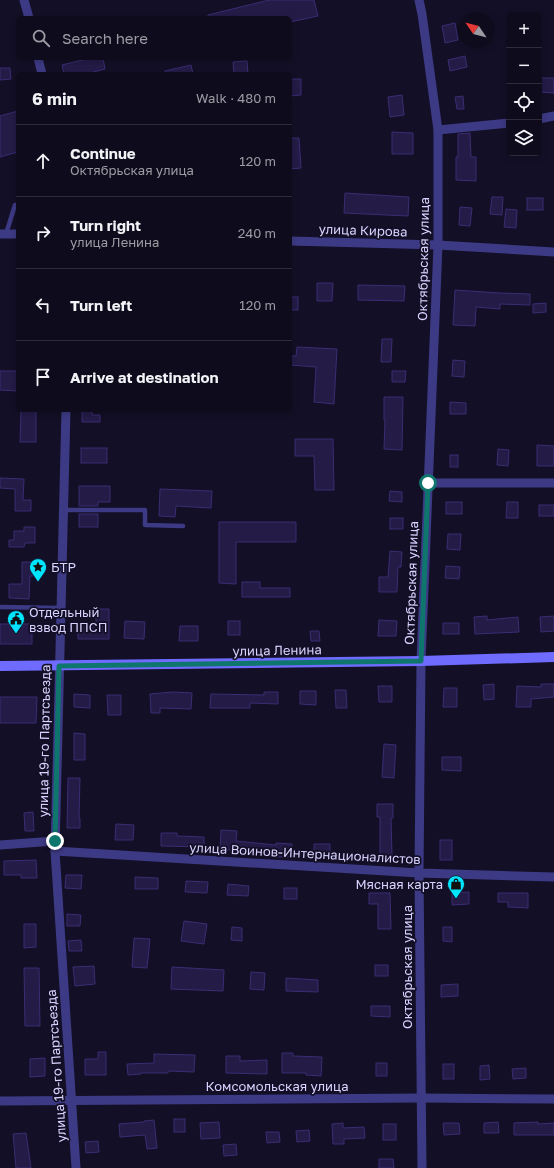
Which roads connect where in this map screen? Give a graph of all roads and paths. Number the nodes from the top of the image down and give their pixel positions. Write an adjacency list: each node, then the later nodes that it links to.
1 (24, 0): 3 (street)
2 (419, 0): 9 (street, Октябрьская улица)
3 (28, 16)
4 (38, 60): 5 (street)
5 (42, 72)
6 (554, 116): 7 (street)
7 (542, 118)
8 (506, 123): 9 (street)
9 (438, 130): 14 (street, Октябрьская улица)
10 (15, 205): 11 (lane)
11 (3, 234): 12 (street)
12 (16, 234)
13 (292, 241): 14 (street, улица Кирова)
14 (438, 245): 15 (street, улица Кирова); 17 (street, Октябрьская улица)
15 (554, 252)
16 (66, 412): 19 (street, улица 19-го Партсъезда)
17 (428, 483): 18 (street); 24 (street, Октябрьская улица)
18 (554, 483)
19 (63, 510): 20 (lane); 22 (street, улица 19-го Партсъезда)
20 (183, 526)
21 (0, 608): 22 (lane)
22 (60, 608): 26 (street, улица 19-го Партсъезда)
23 (554, 657): 24 (main road, улица Ленина)
24 (421, 661): 26 (main road, улица Ленина); 30 (street, Октябрьская улица)
25 (0, 666): 26 (main road, улица Ленина)
26 (59, 666): 27 (street, улица 19-го Партсъезда)
27 (55, 841): 28 (street); 29 (street, улица 19-го Партсъезда)
28 (0, 845)
29 (55, 851): 30 (street, улица Воинов-Интернационалистов); 34 (street, улица 19-го Партсъезда)
30 (419, 873): 31 (street, улица Воинов-Интернационалистов); 32 (street, Октябрьская улица)
31 (554, 877)
32 (421, 1098): 33 (street, Комсомольская улица); 34 (street, Комсомольская улица); 37 (street, Октябрьская улица)
33 (554, 1098)
34 (71, 1100): 35 (street, Комсомольская улица); 36 (street, улица 19-го Партсъезда)
35 (0, 1101)
36 (76, 1168)
37 (422, 1168)

